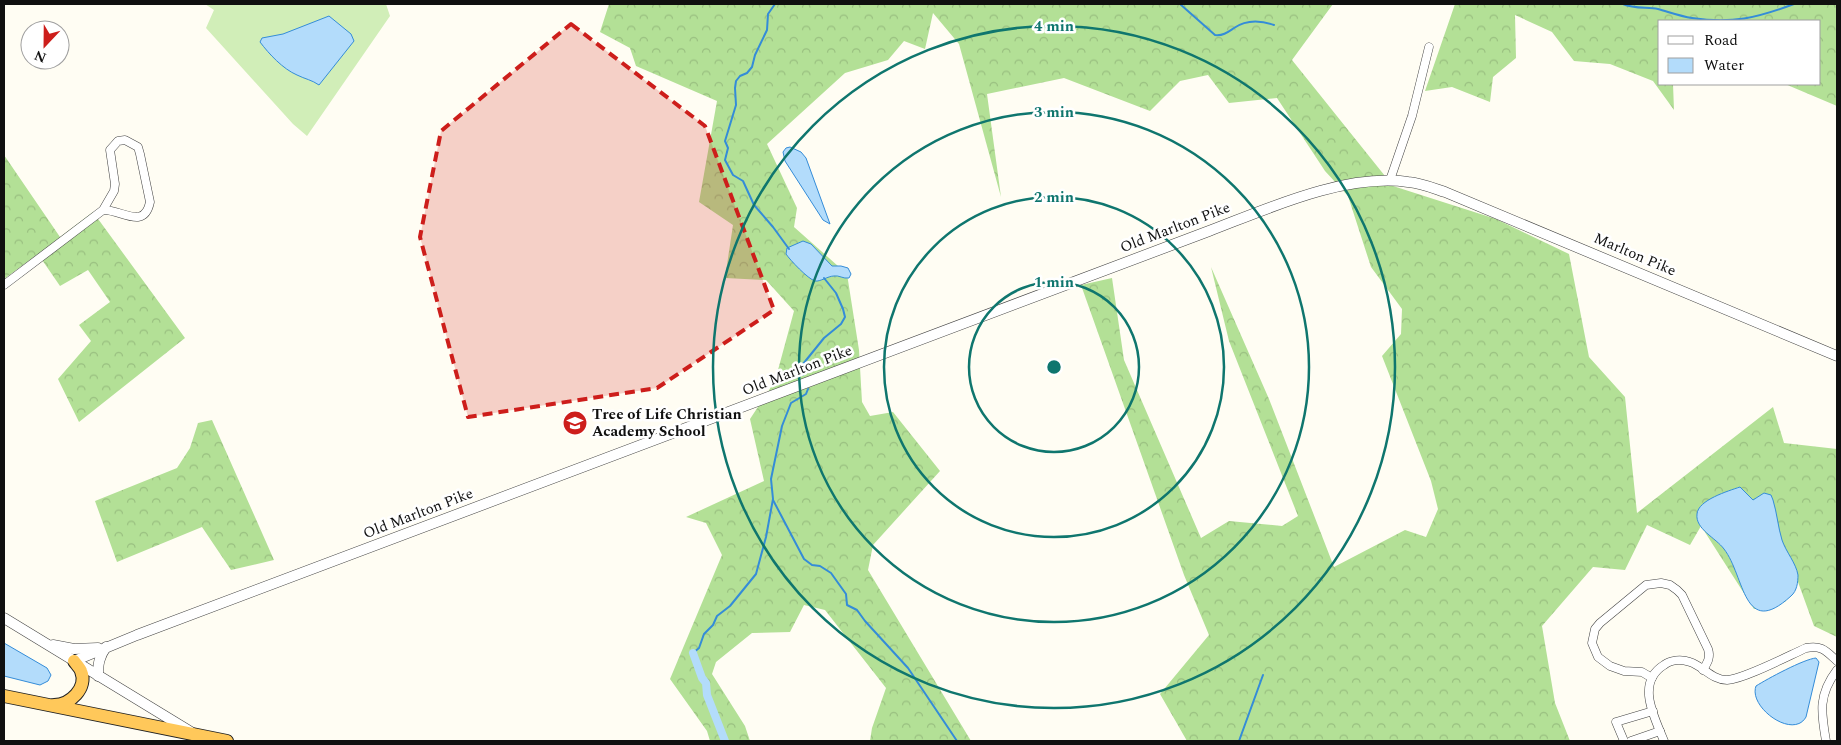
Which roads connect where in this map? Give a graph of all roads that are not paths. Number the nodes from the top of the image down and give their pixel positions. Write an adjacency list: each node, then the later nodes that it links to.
1 (1429, 47): 2 (street)
2 (1390, 180): 3 (street, Old Marlton Pike); 9 (street, Old Marlton Pike)
3 (1419, 184): 6 (street, Marlton Pike)
4 (104, 210): 4 (street); 5 (street)
5 (4, 286)
6 (1837, 356)
7 (4, 618): 8 (street)
8 (43, 642): 9 (street); 10 (street)
9 (106, 647): 10 (street, Old Marlton Pike); 14 (street)
10 (74, 661): 14 (street); 17 (highway)
11 (1837, 661): 12 (street)
12 (1703, 670): 15 (street); 15 (street)
13 (1837, 670): 25 (street)
14 (98, 676): 20 (street)
15 (1652, 678): 18 (street)
16 (4, 696): 17 (highway)
17 (51, 706): 20 (highway)
18 (1653, 711): 19 (street); 22 (street)
19 (1660, 731): 23 (street); 24 (street)
20 (202, 739): 21 (highway)
21 (227, 741)
22 (1624, 741)
23 (1631, 741)
24 (1664, 741)
25 (1826, 741)

